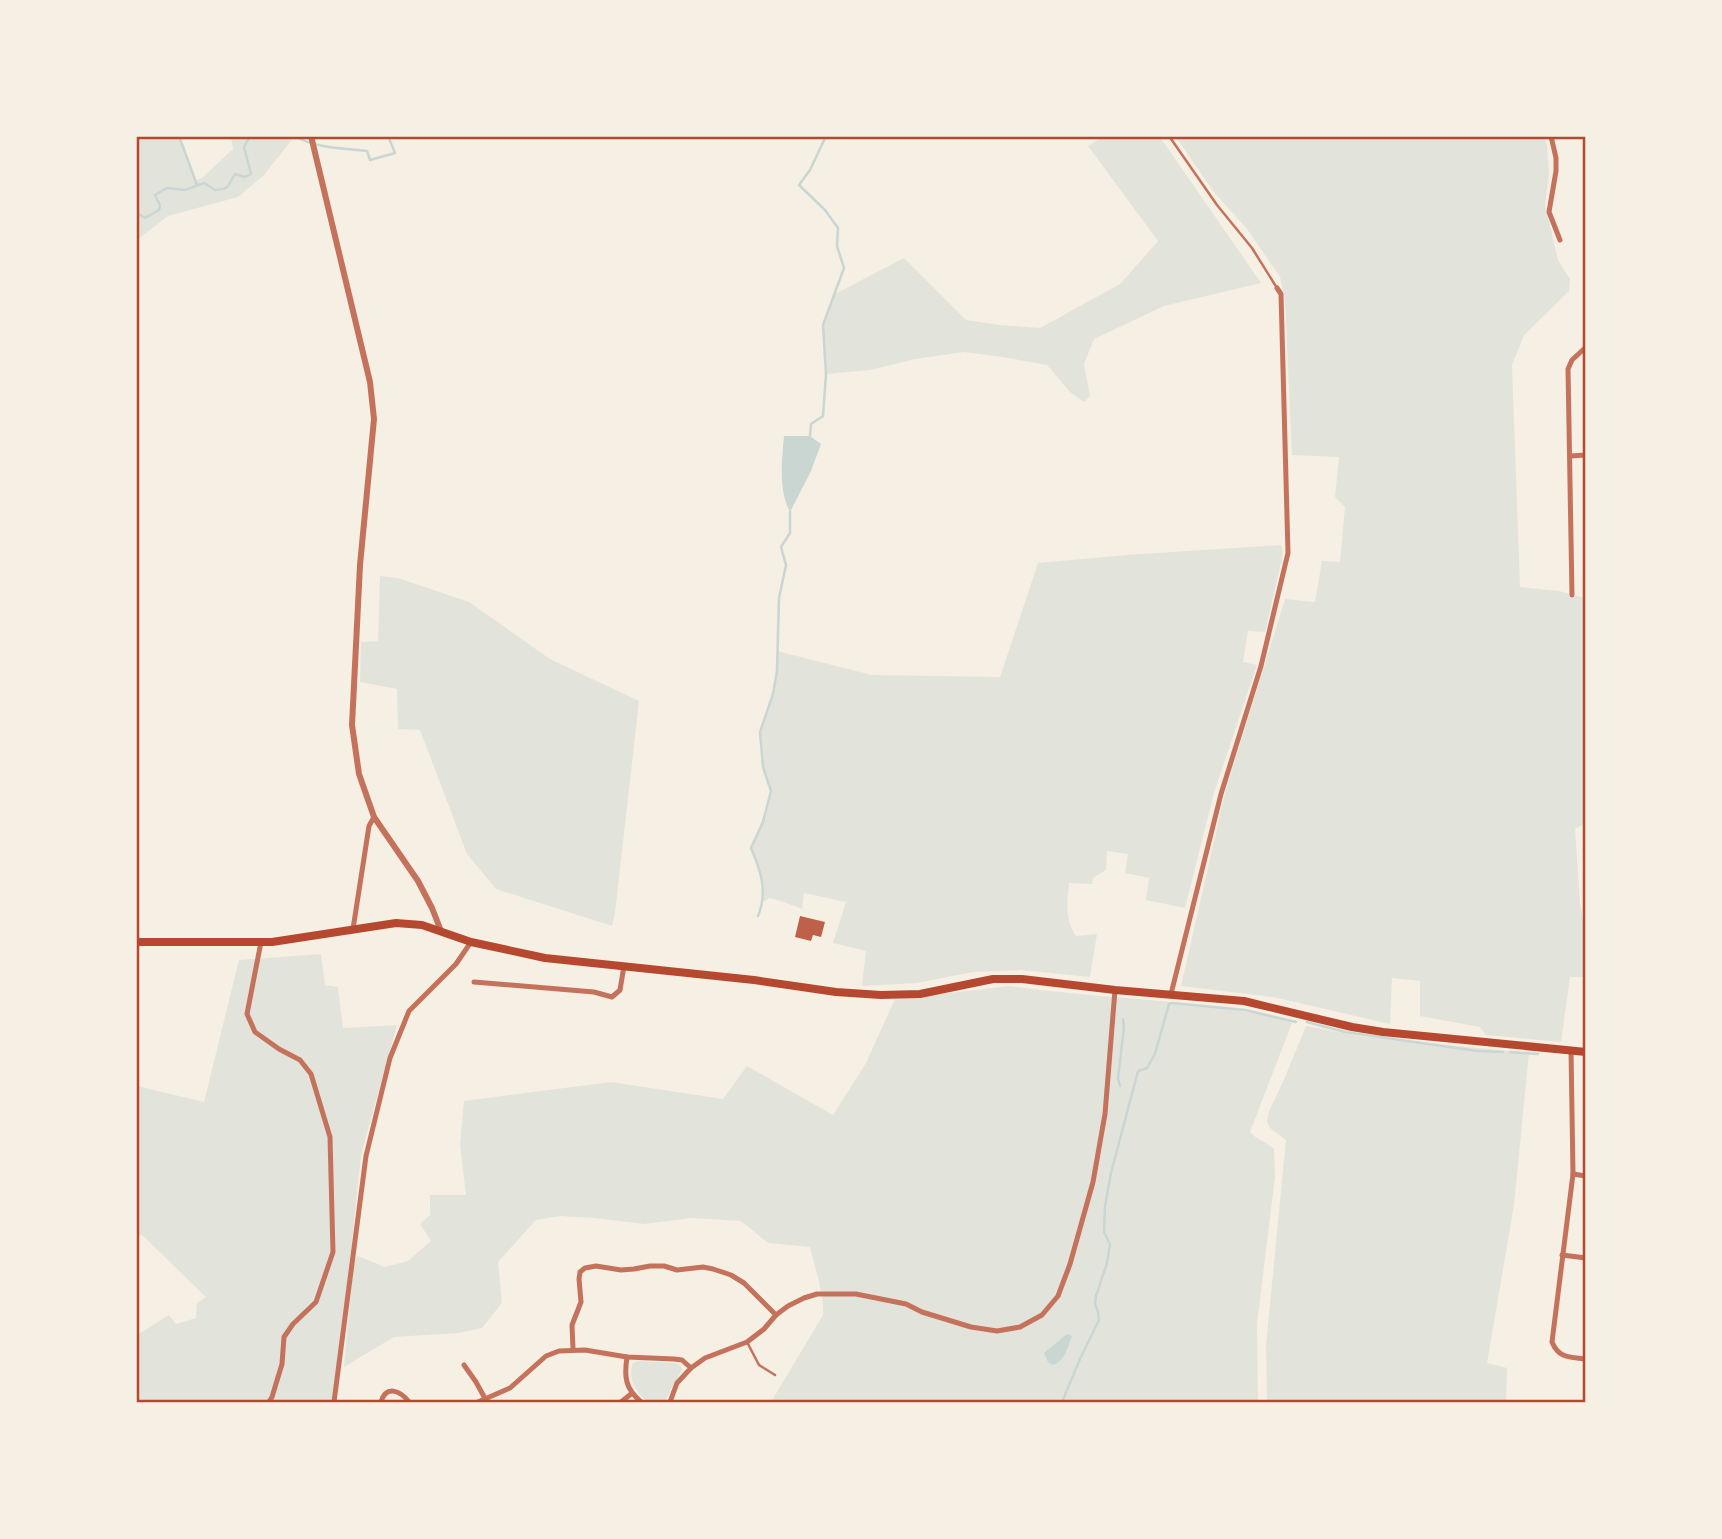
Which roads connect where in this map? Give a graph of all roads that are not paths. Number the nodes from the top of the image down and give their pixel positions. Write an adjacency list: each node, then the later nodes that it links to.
1 (312, 136): 10 (street)
2 (1169, 136): 5 (lane)
3 (1550, 136): 4 (street)
4 (1560, 240)
5 (1277, 288): 19 (street)
6 (1586, 348): 8 (street)
7 (1586, 455): 8 (street)
8 (1570, 456): 9 (street)
9 (1572, 595)
10 (374, 817): 11 (street); 12 (street)
11 (352, 929): 12 (main road); 14 (main road)
12 (441, 931): 15 (main road)
13 (136, 942): 14 (main road)
14 (261, 942): 36 (street)
15 (471, 942): 16 (main road); 37 (street)
16 (624, 966): 17 (street); 18 (main road)
17 (474, 982)
18 (1115, 990): 19 (main road); 26 (street)
19 (1171, 994): 20 (main road)
20 (1571, 1050): 21 (main road); 22 (street)
21 (1586, 1052)
22 (1573, 1174): 23 (street); 24 (street)
23 (1586, 1176)
24 (1562, 1255): 25 (street); 30 (street)
25 (1586, 1258)
26 (776, 1315): 27 (street); 28 (street)
27 (747, 1342): 32 (street); 33 (lane)
28 (573, 1349): 29 (street); 35 (street)
29 (627, 1357): 32 (street); 34 (street)
30 (1586, 1359)
31 (464, 1365): 35 (street)
32 (691, 1368): 42 (street)
33 (775, 1375)
34 (631, 1394): 40 (street); 41 (street)
35 (483, 1401)
36 (269, 1402)
37 (334, 1402)
38 (381, 1402): 39 (street)
39 (409, 1402)
40 (621, 1402)
41 (641, 1402)
42 (670, 1402)

